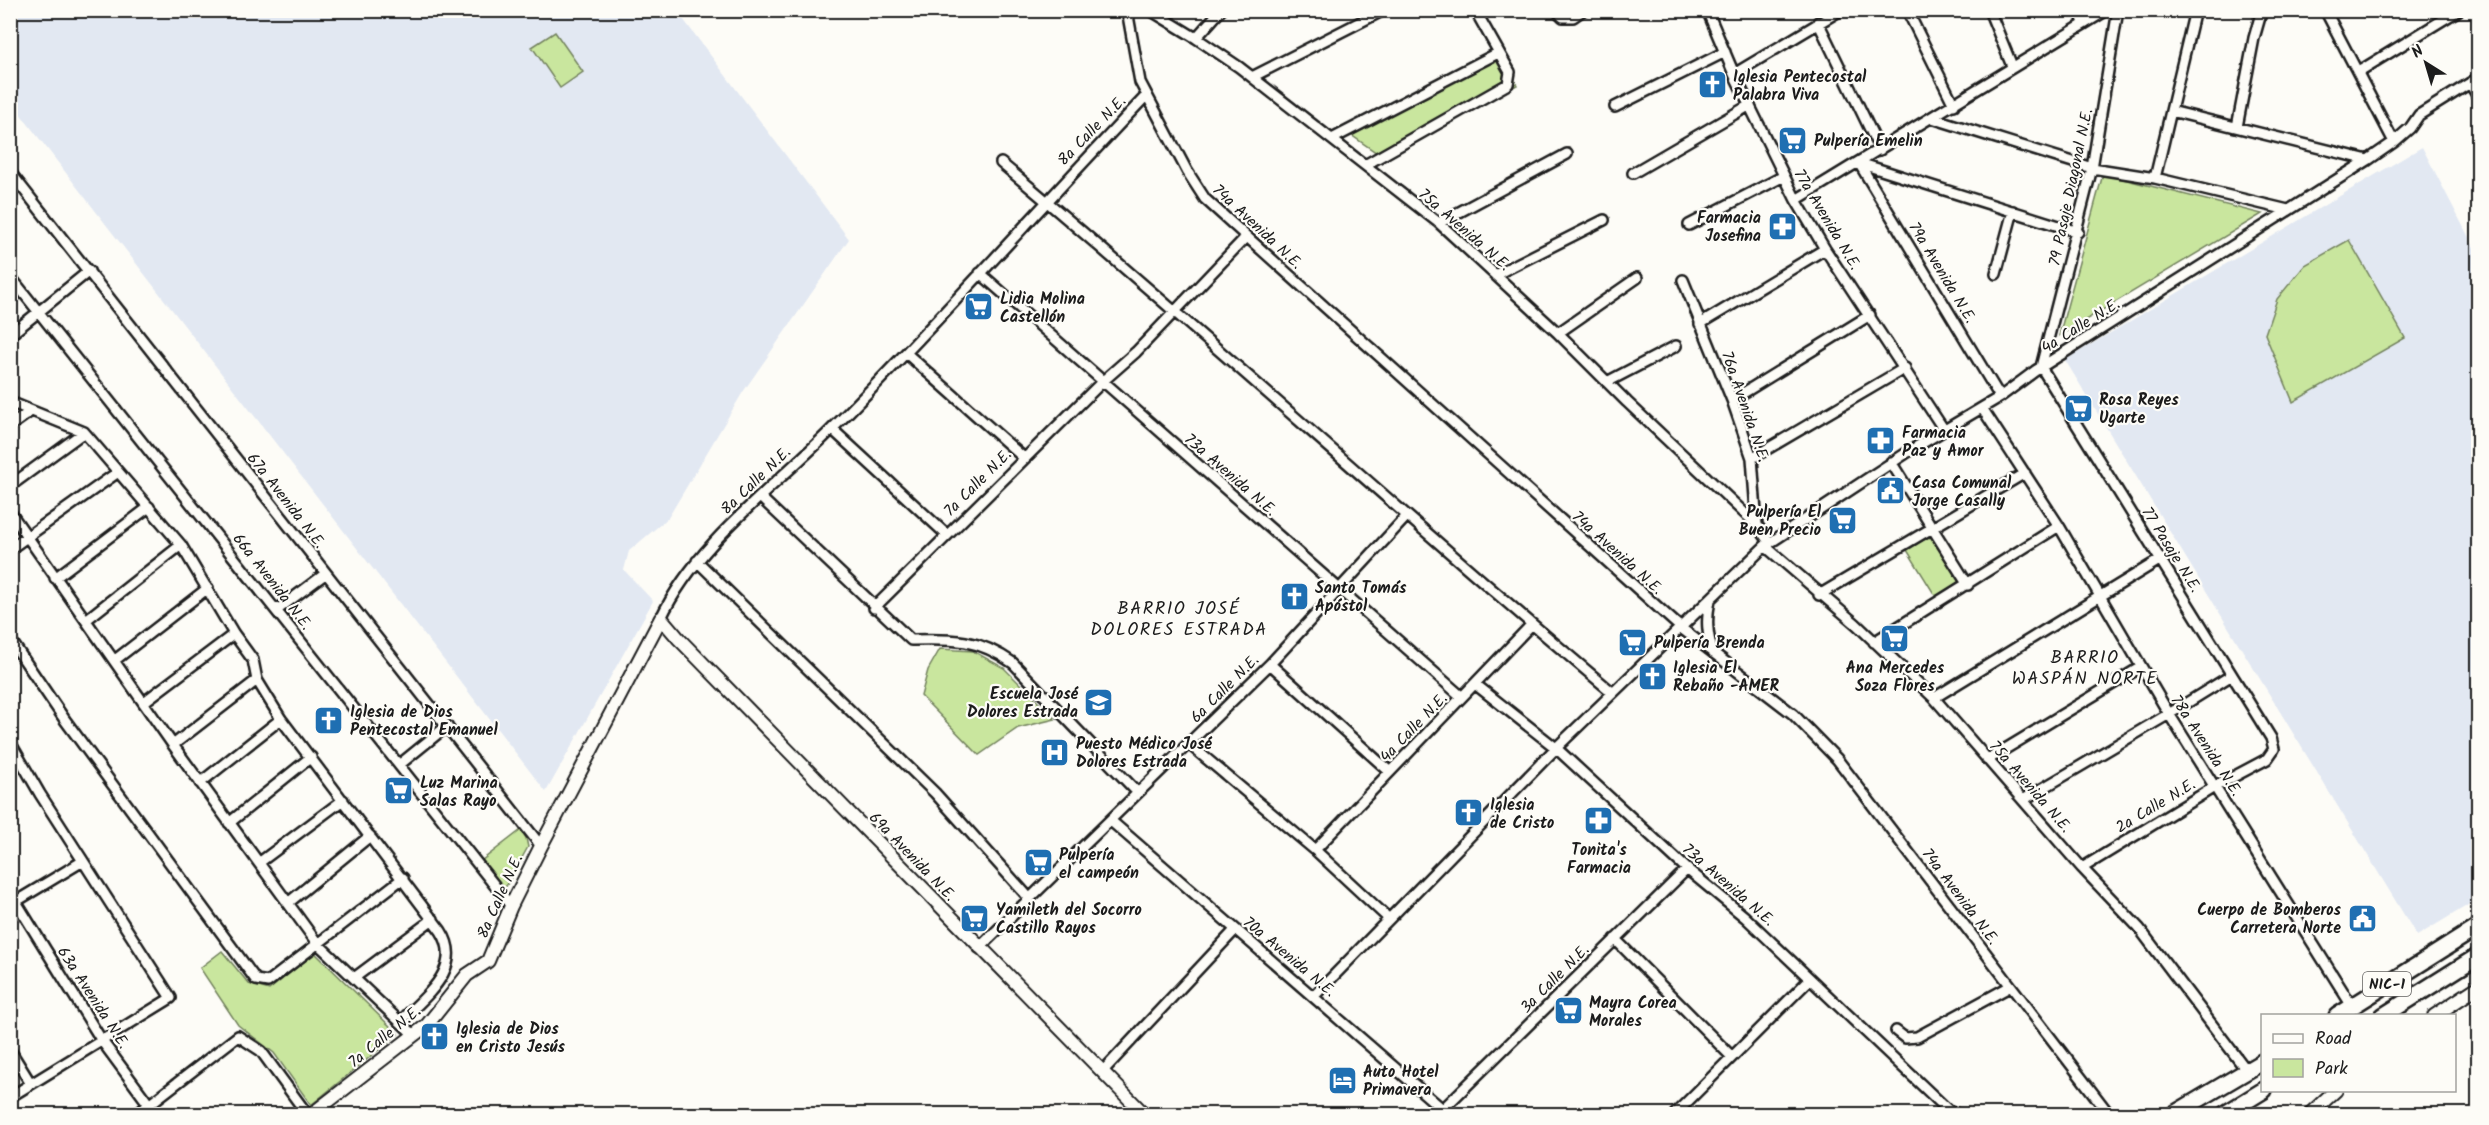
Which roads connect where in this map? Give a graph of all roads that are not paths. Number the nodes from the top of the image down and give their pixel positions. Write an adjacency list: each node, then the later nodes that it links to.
1 (1127, 10): 29 (street, 74a Avenida N.E.)
2 (1150, 10): 21 (street, 75a Avenida N.E.)
3 (1221, 10): 21 (street)
4 (1384, 10): 27 (street)
5 (1475, 10): 22 (street)
6 (1556, 10): 7 (street)
7 (1583, 10)
8 (1707, 10): 23 (street, 77a Avenida N.E.)
9 (1841, 10): 19 (street)
10 (1907, 10): 32 (street)
11 (1989, 10): 24 (street)
12 (2079, 10): 20 (street)
13 (2107, 10): 20 (street)
14 (2118, 10): 45 (street, 79 Pasaje Diagonal N.E.)
15 (2195, 10): 34 (street)
16 (2262, 10): 36 (street)
17 (2325, 10): 25 (street)
18 (2459, 10): 25 (street)
19 (1818, 22): 26 (street); 39 (street)
20 (2084, 23): 24 (street)
21 (1196, 38): 27 (street, 75a Avenida N.E.)
22 (1498, 52): 37 (street); 44 (street)
23 (1725, 52): 26 (street, 77a Avenida N.E.); 33 (street)
24 (2012, 66): 32 (street)
25 (2358, 72): 38 (street)
26 (1734, 74): 31 (street, 77a Avenida N.E.)
27 (1252, 77): 37 (street, 75a Avenida N.E.)
28 (2474, 81): 30 (street); 38 (street, 4a Calle N.E.)
29 (1147, 95): 51 (street, 8a Calle N.E.); 58 (street, 74a Avenida N.E.)
30 (2478, 98)
31 (1750, 105): 47 (street); 48 (street, 77a Avenida N.E.)
32 (1954, 105): 35 (street)
33 (1615, 107)
34 (2171, 111): 36 (street); 49 (street)
35 (1932, 118): 39 (street); 45 (street)
36 (2237, 127): 41 (street)
37 (1332, 139): 44 (street, 75a Avenida N.E.)
38 (2394, 142): 41 (street, 4a Calle N.E.)
39 (1880, 150): 43 (street)
40 (1567, 154): 55 (street)
41 (2368, 160): 52 (street, 4a Calle N.E.)
42 (1001, 162): 51 (street)
43 (1859, 163): 50 (street); 53 (street); 79 (street, 79a Avenida N.E.)
44 (1365, 165): 55 (street, 75a Avenida N.E.)
45 (2092, 168): 49 (street); 57 (street, 79 Pasaje Diagonal N.E.)
46 (10, 172): 60 (street, 67a Avenida N.E.)
47 (1633, 173)
48 (1784, 176): 50 (street, 77a Avenida N.E.); 56 (street)
49 (2155, 178): 52 (street)
50 (1796, 200): 59 (street, 77a Avenida N.E.)
51 (1046, 201): 61 (street, 8a Calle N.E.); 68 (street)
52 (2288, 210): 75 (street, 4a Calle N.E.)
53 (2013, 212): 57 (street); 62 (street)
54 (1604, 220): 63 (street)
55 (1439, 223): 63 (street, 75a Avenida N.E.)
56 (1689, 225)
57 (2078, 232): 75 (street, 79 Pasaje Diagonal N.E.)
58 (1246, 237): 68 (street); 121 (street, 74a Avenida N.E.)
59 (1825, 249): 69 (street, 77a Avenida N.E.); 70 (street)
60 (89, 271): 67 (street); 108 (street, 67a Avenida N.E.)
61 (980, 273): 74 (street, 8a Calle N.E.); 77 (street, 73a Avenida N.E.)
62 (1996, 274)
63 (1495, 275): 71 (street, 75a Avenida N.E.)
64 (10, 276): 67 (street, 66a Avenida N.E.)
65 (1637, 278): 71 (street)
66 (1683, 280): 70 (street, 76a Avenida N.E.)
67 (40, 312): 72 (street); 117 (street, 66a Avenida N.E.)
68 (1176, 312): 77 (street); 97 (street)
69 (1870, 315): 76 (street, 77a Avenida N.E.); 80 (street)
70 (1700, 324): 80 (street, 76a Avenida N.E.)
71 (1558, 333): 78 (street, 75a Avenida N.E.)
72 (10, 335)
73 (1676, 346): 78 (street)
74 (906, 353): 85 (street, 8a Calle N.E.); 88 (street)
75 (2041, 367): 79 (street, 4a Calle N.E.); 106 (street, 77 Pasaje N.E.)
76 (1905, 368): 86 (street, 77a Avenida N.E.); 89 (street)
77 (1103, 381): 88 (street, 7a Calle N.E.); 112 (street, 73a Avenida N.E.)
78 (1607, 382): 98 (street, 75a Avenida N.E.)
79 (2000, 397): 82 (street, 4a Calle N.E.)
80 (1732, 400): 89 (street, 76a Avenida N.E.)
81 (10, 402): 83 (street)
82 (1982, 408): 86 (street, 4a Calle N.E.); 92 (street, 78a Avenida N.E.)
83 (31, 411): 84 (street); 87 (street)
84 (10, 426)
85 (832, 429): 94 (street, 8a Calle N.E.); 101 (street)
86 (1944, 430): 90 (street, 4a Calle N.E.)
87 (84, 432): 91 (street); 93 (street)
88 (1024, 458): 101 (street, 7a Calle N.E.)
89 (1752, 458): 98 (street, 76a Avenida N.E.)
90 (1891, 462): 100 (street); 103 (street, 4a Calle N.E.)
91 (117, 472): 95 (street); 102 (street)
92 (2025, 473): 99 (street, 78a Avenida N.E.); 100 (street)
93 (10, 486)
94 (760, 497): 107 (street, 8a Calle N.E.); 116 (street)
95 (149, 507): 104 (street); 109 (street)
96 (10, 512): 102 (street)
97 (1406, 517): 112 (street, 6a Calle N.E.); 120 (street)
98 (1754, 523): 103 (street)
99 (2059, 526): 110 (street); 114 (street, 78a Avenida N.E.)
100 (1932, 528): 110 (street); 113 (street)
101 (947, 535): 116 (street, 7a Calle N.E.)
102 (27, 536): 105 (street); 109 (street)
103 (1768, 544): 113 (street, 75a Avenida N.E.); 115 (street, 4a Calle N.E.)
104 (181, 545): 111 (street); 119 (street)
105 (10, 549)
106 (2161, 559): 114 (street); 129 (street, 77 Pasaje N.E.)
107 (697, 561): 118 (street, 8a Calle N.E.); 164 (street)
108 (326, 574): 117 (street); 138 (street, 67a Avenida N.E.)
109 (55, 578): 119 (street)
110 (1968, 585): 124 (street)
111 (208, 588): 122 (street); 126 (street)
112 (1339, 590): 127 (street, 6a Calle N.E.); 133 (street, 73a Avenida N.E.)
113 (1819, 594): 124 (street, 75a Avenida N.E.)
114 (2100, 597): 128 (street, 78a Avenida N.E.); 134 (street)
115 (1710, 599): 121 (street, 4a Calle N.E.); 125 (street)
116 (874, 608): 150 (street)
117 (277, 610): 146 (street, 66a Avenida N.E.)
118 (661, 618): 156 (street, 8a Calle N.E.); 174 (street, 69a Avenida N.E.)
119 (86, 620): 126 (street)
120 (1532, 624): 131 (street, 4a Calle N.E.); 132 (street)
121 (1681, 628): 125 (street, 74a Avenida N.E.); 132 (street, 4a Calle N.E.)
122 (234, 634): 130 (street); 135 (street)
123 (10, 639): 173 (street)
124 (1874, 642): 134 (street, 75a Avenida N.E.)
125 (1713, 653): 179 (street, 74a Avenida N.E.)
126 (115, 660): 135 (street)
127 (1270, 664): 140 (street, 6a Calle N.E.); 147 (street)
128 (2141, 667): 136 (street, 78a Avenida N.E.); 145 (street)
129 (2232, 675): 136 (street); 143 (street, 77 Pasaje N.E.)
130 (257, 680): 137 (street); 141 (street)
131 (1475, 684): 133 (street, 4a Calle N.E.); 142 (street, 73a Avenida N.E.)
132 (1612, 692): 142 (street, 4a Calle N.E.)
133 (1462, 697): 147 (street, 4a Calle N.E.)
134 (1934, 698): 145 (street, 75a Avenida N.E.)
135 (144, 702): 141 (street)
136 (2169, 714): 149 (street, 78a Avenida N.E.); 152 (street)
137 (281, 719): 144 (street); 148 (street)
138 (447, 726): 146 (street); 156 (street, 67a Avenida N.E.)
139 (10, 742): 158 (street)
140 (1189, 744): 150 (street, 6a Calle N.E.); 157 (street)
141 (172, 745): 148 (street)
142 (1557, 748): 160 (street, 73a Avenida N.E.); 168 (street, 4a Calle N.E.)
143 (2274, 749): 149 (street, 2a Calle N.E.)
144 (310, 757): 151 (street); 154 (street)
145 (1987, 760): 152 (street, 75a Avenida N.E.)
146 (399, 765): 167 (street, 66a Avenida N.E.)
147 (1390, 772): 157 (street, 4a Calle N.E.)
148 (200, 783): 154 (street)
149 (2216, 786): 161 (street, 2a Calle N.E.); 182 (street, 78a Avenida N.E.)
150 (1138, 793): 153 (street, 6a Calle N.E.)
151 (343, 800): 155 (street); 159 (street)
152 (2023, 800): 161 (street, 75a Avenida N.E.)
153 (1111, 821): 164 (street, 6a Calle N.E.); 171 (street, 70a Avenida N.E.)
154 (229, 823): 159 (street)
155 (370, 836): 162 (street); 166 (street)
156 (541, 846): 167 (street, 8a Calle N.E.)
157 (1315, 850): 168 (street)
158 (83, 861): 165 (street); 189 (street)
159 (260, 862): 166 (street)
160 (1687, 868): 172 (street, 3a Calle N.E.); 178 (street, 73a Avenida N.E.)
161 (2082, 868): 193 (street, 75a Avenida N.E.)
162 (403, 878): 169 (street); 173 (street)
163 (10, 892): 165 (street, 63a Avenida N.E.)
164 (1030, 899): 174 (street, 6a Calle N.E.)
165 (14, 903): 189 (street, 63a Avenida N.E.)
166 (288, 903): 173 (street)
167 (511, 906): 176 (street, 8a Calle N.E.)
168 (1388, 918): 181 (street, 4a Calle N.E.)
169 (433, 919): 177 (street); 186 (street)
170 (2478, 927): 182 (highway, NIC-1)
171 (1235, 930): 181 (street, 70a Avenida N.E.); 194 (street)
172 (1615, 939): 191 (street); 200 (street, 3a Calle N.E.)
173 (317, 943): 177 (street)
174 (979, 948): 194 (street, 69a Avenida N.E.)
175 (2478, 956): 184 (highway, NIC-1)
176 (488, 961): 188 (street, 7a Calle N.E.)
177 (354, 978): 186 (street)
178 (1810, 979): 191 (street); 207 (street, 73a Avenida N.E.)
179 (2011, 986): 187 (street); 208 (street, 74a Avenida N.E.)
180 (2478, 987): 185 (street)
181 (1314, 996): 200 (street, 70a Avenida N.E.)
182 (2352, 1006): 183 (highway, NIC-1)
183 (2340, 1014)
184 (2386, 1014)
185 (2437, 1014)
186 (401, 1021): 188 (street)
187 (1896, 1031)
188 (414, 1035): 204 (street, 7a Calle N.E.)
189 (102, 1041): 195 (street); 199 (street, 63a Avenida N.E.)
190 (10, 1050): 195 (street)
191 (1732, 1057): 206 (street)
192 (2261, 1063): 193 (highway)
193 (2247, 1071): 209 (highway)
194 (1102, 1072): 205 (street, 69a Avenida N.E.)
195 (31, 1084): 198 (street)
196 (2261, 1092): 210 (highway)
197 (2334, 1092): 211 (street)
198 (10, 1096)
199 (150, 1106): 201 (street); 202 (street, 63a Avenida N.E.); 203 (street)
200 (1445, 1112)
201 (136, 1114)
202 (156, 1114)
203 (307, 1114)
204 (312, 1114)
205 (1144, 1114)
206 (1675, 1114)
207 (1957, 1114)
208 (2109, 1114)
209 (2174, 1114)
210 (2225, 1114)
211 (2310, 1114)

